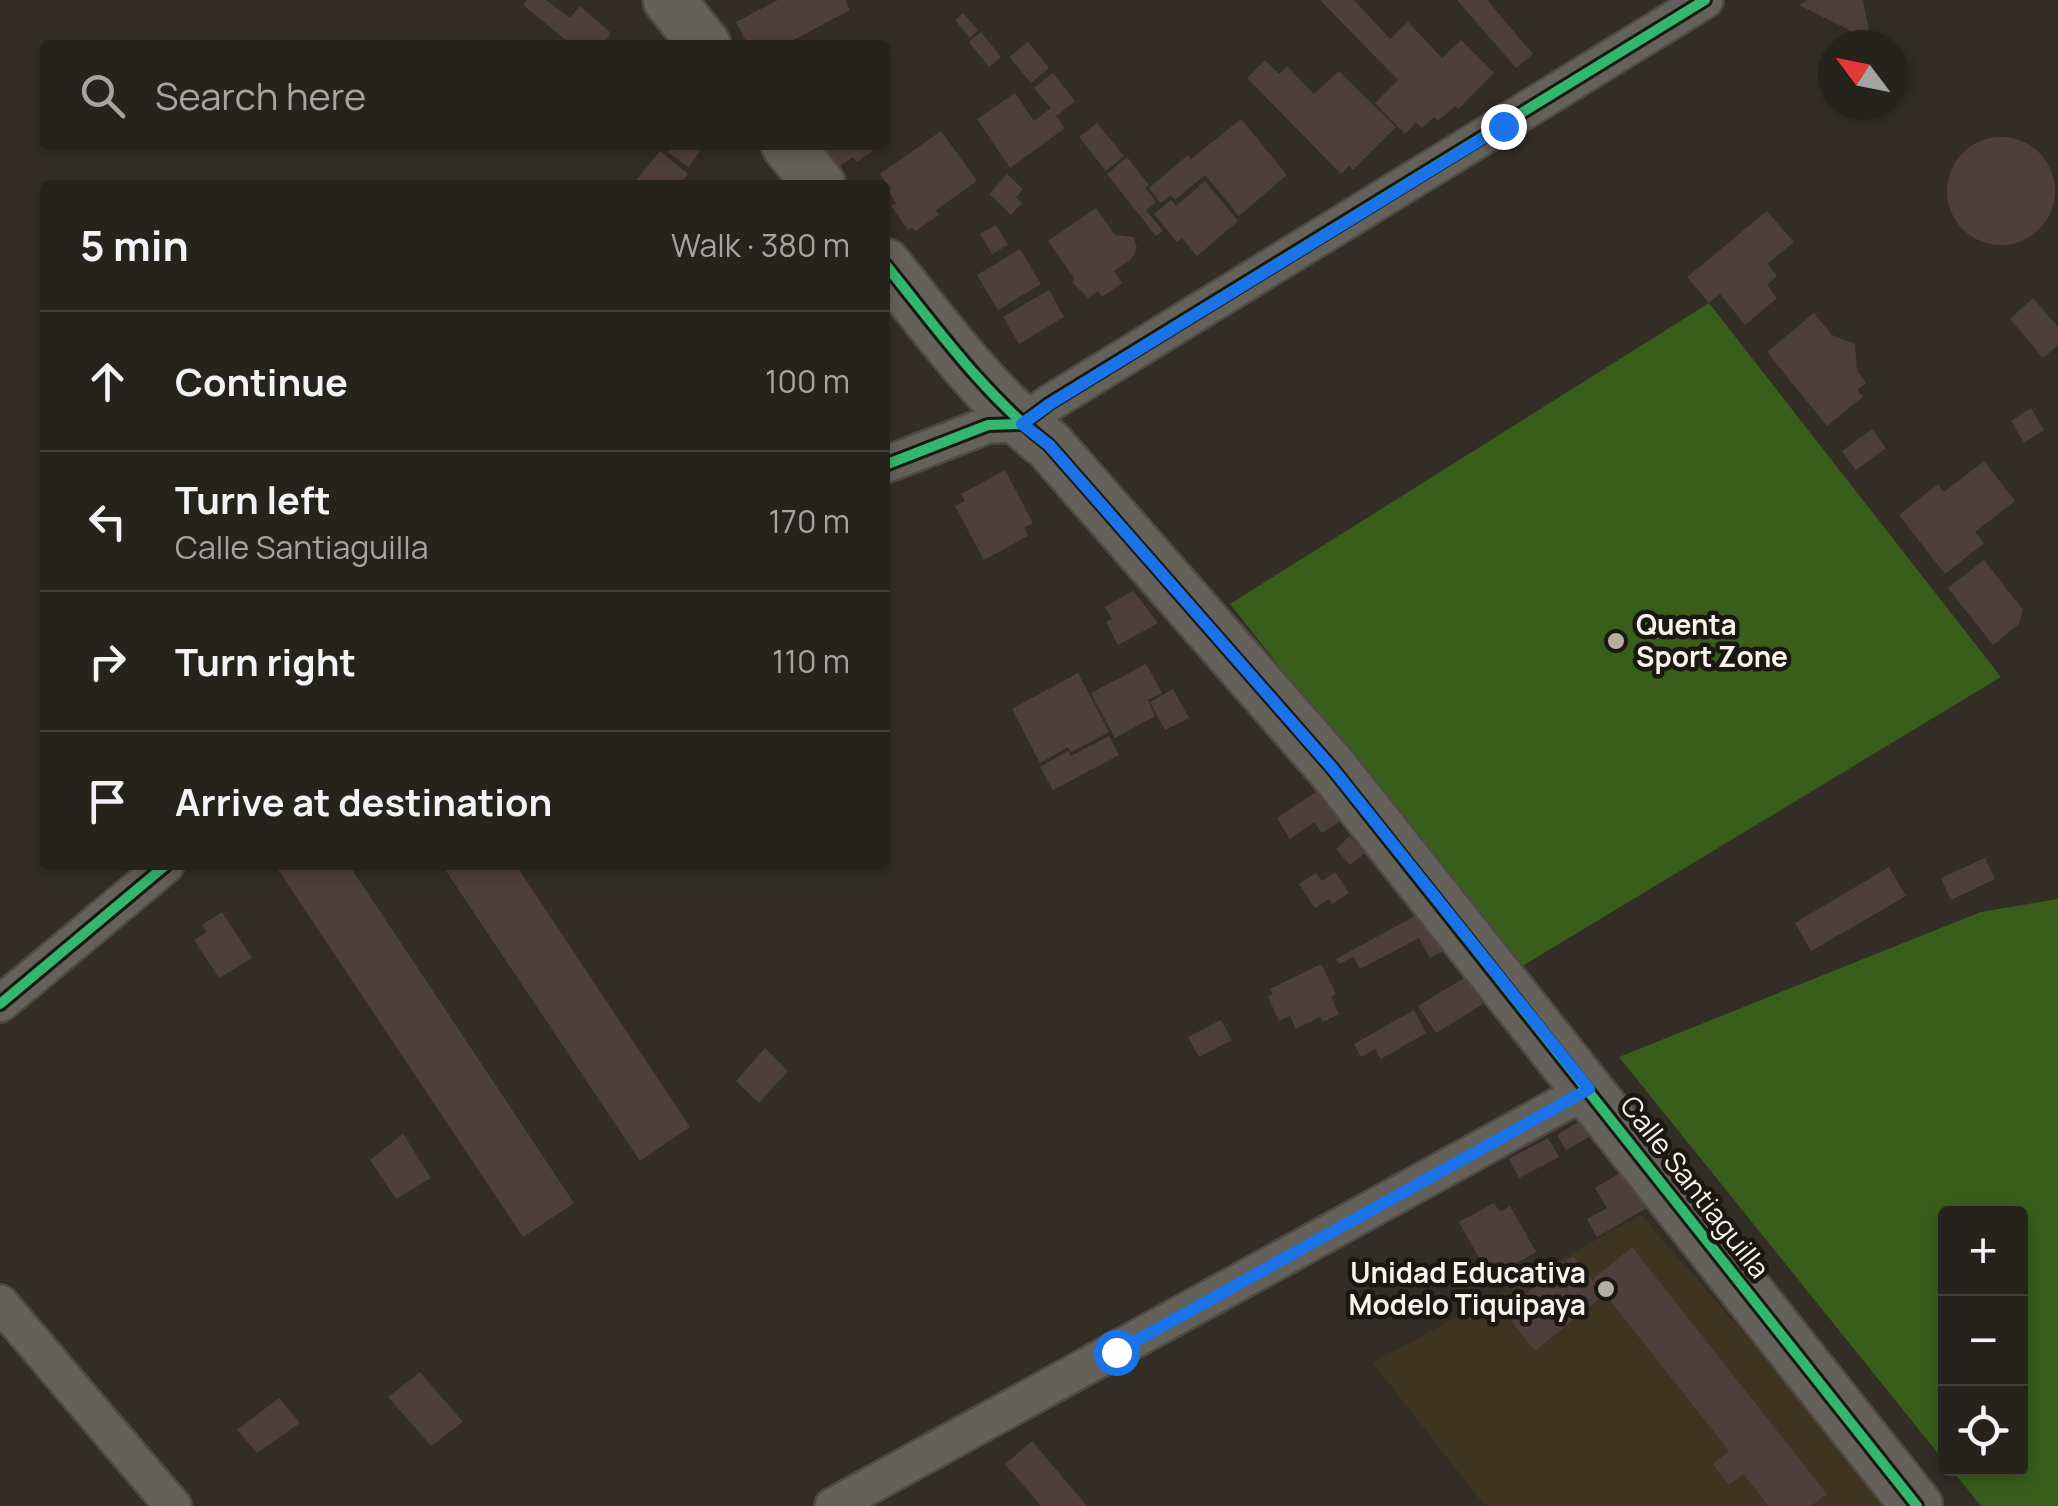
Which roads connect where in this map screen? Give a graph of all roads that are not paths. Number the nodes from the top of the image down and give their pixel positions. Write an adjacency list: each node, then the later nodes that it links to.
1 (668, 0): 3 (street)
2 (1705, 0): 7 (street)
3 (702, 40)
4 (792, 150): 5 (street)
5 (816, 180)
6 (890, 270): 7 (street, Calle Santiaguilla)
7 (1022, 424): 8 (street); 11 (street, Calle Santiaguilla)
8 (890, 463)
9 (160, 870): 10 (street)
10 (0, 1004)
11 (1589, 1089): 14 (street); 15 (street, Calle Santiaguilla)
12 (0, 1303): 13 (street)
13 (174, 1506)
14 (834, 1506)
15 (1918, 1506)

